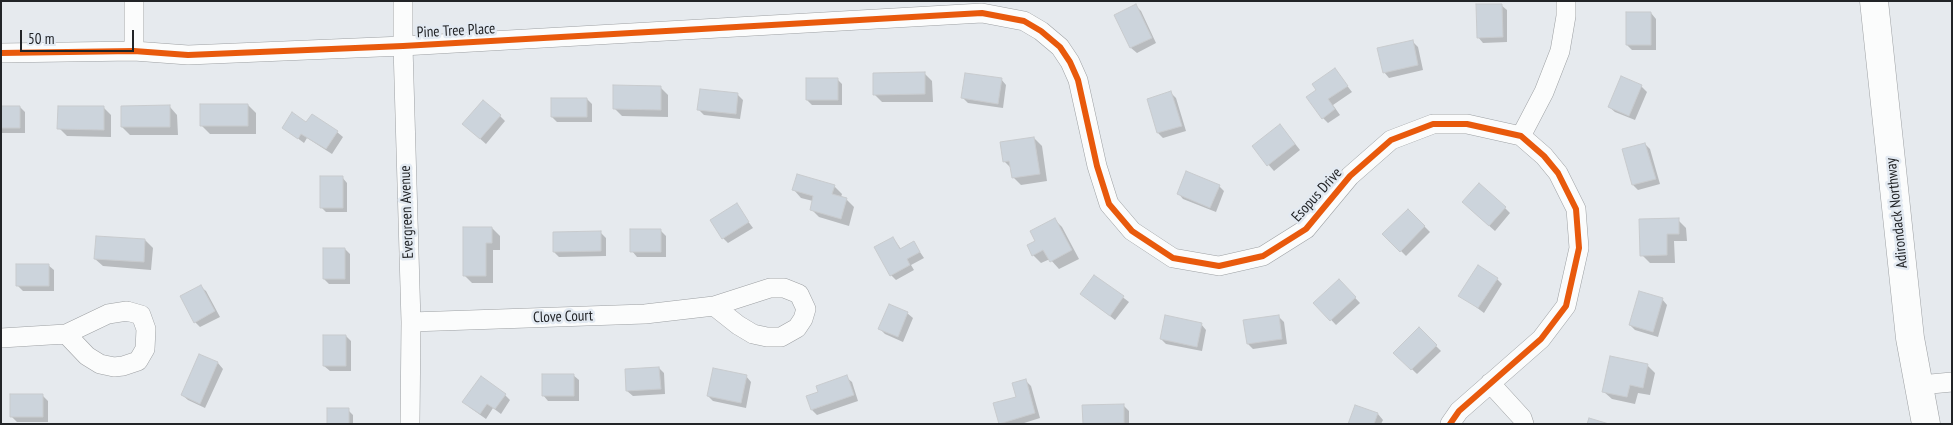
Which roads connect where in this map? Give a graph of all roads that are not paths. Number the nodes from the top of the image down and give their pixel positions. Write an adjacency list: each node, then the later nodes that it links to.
1 (134, 1): 7 (street)
2 (404, 1): 6 (street, Evergreen Avenue)
3 (1566, 1): 9 (street)
4 (1874, 1): 14 (highway, Adirondack Northway)
5 (912, 17): 6 (street, Pine Tree Place); 9 (street, Esopus Drive)
6 (403, 46): 7 (street, Pine Tree Place); 11 (street, Evergreen Avenue)
7 (134, 50): 8 (street, Pine Tree Place)
8 (1, 53)
9 (1522, 136): 16 (street, Esopus Drive)
10 (714, 306): 11 (street, Clove Court)
11 (411, 322): 18 (street, Evergreen Avenue)
12 (66, 334): 13 (street)
13 (1, 338)
14 (1910, 338): 17 (highway, Adirondack Northway); 21 (highway)
15 (1952, 382): 17 (street)
16 (1490, 383): 19 (street, Esopus Drive); 20 (street)
17 (1920, 385): 22 (highway, Adirondack Northway)
18 (410, 424)
19 (1450, 424)
20 (1524, 424)
21 (1914, 424)
22 (1926, 424)

